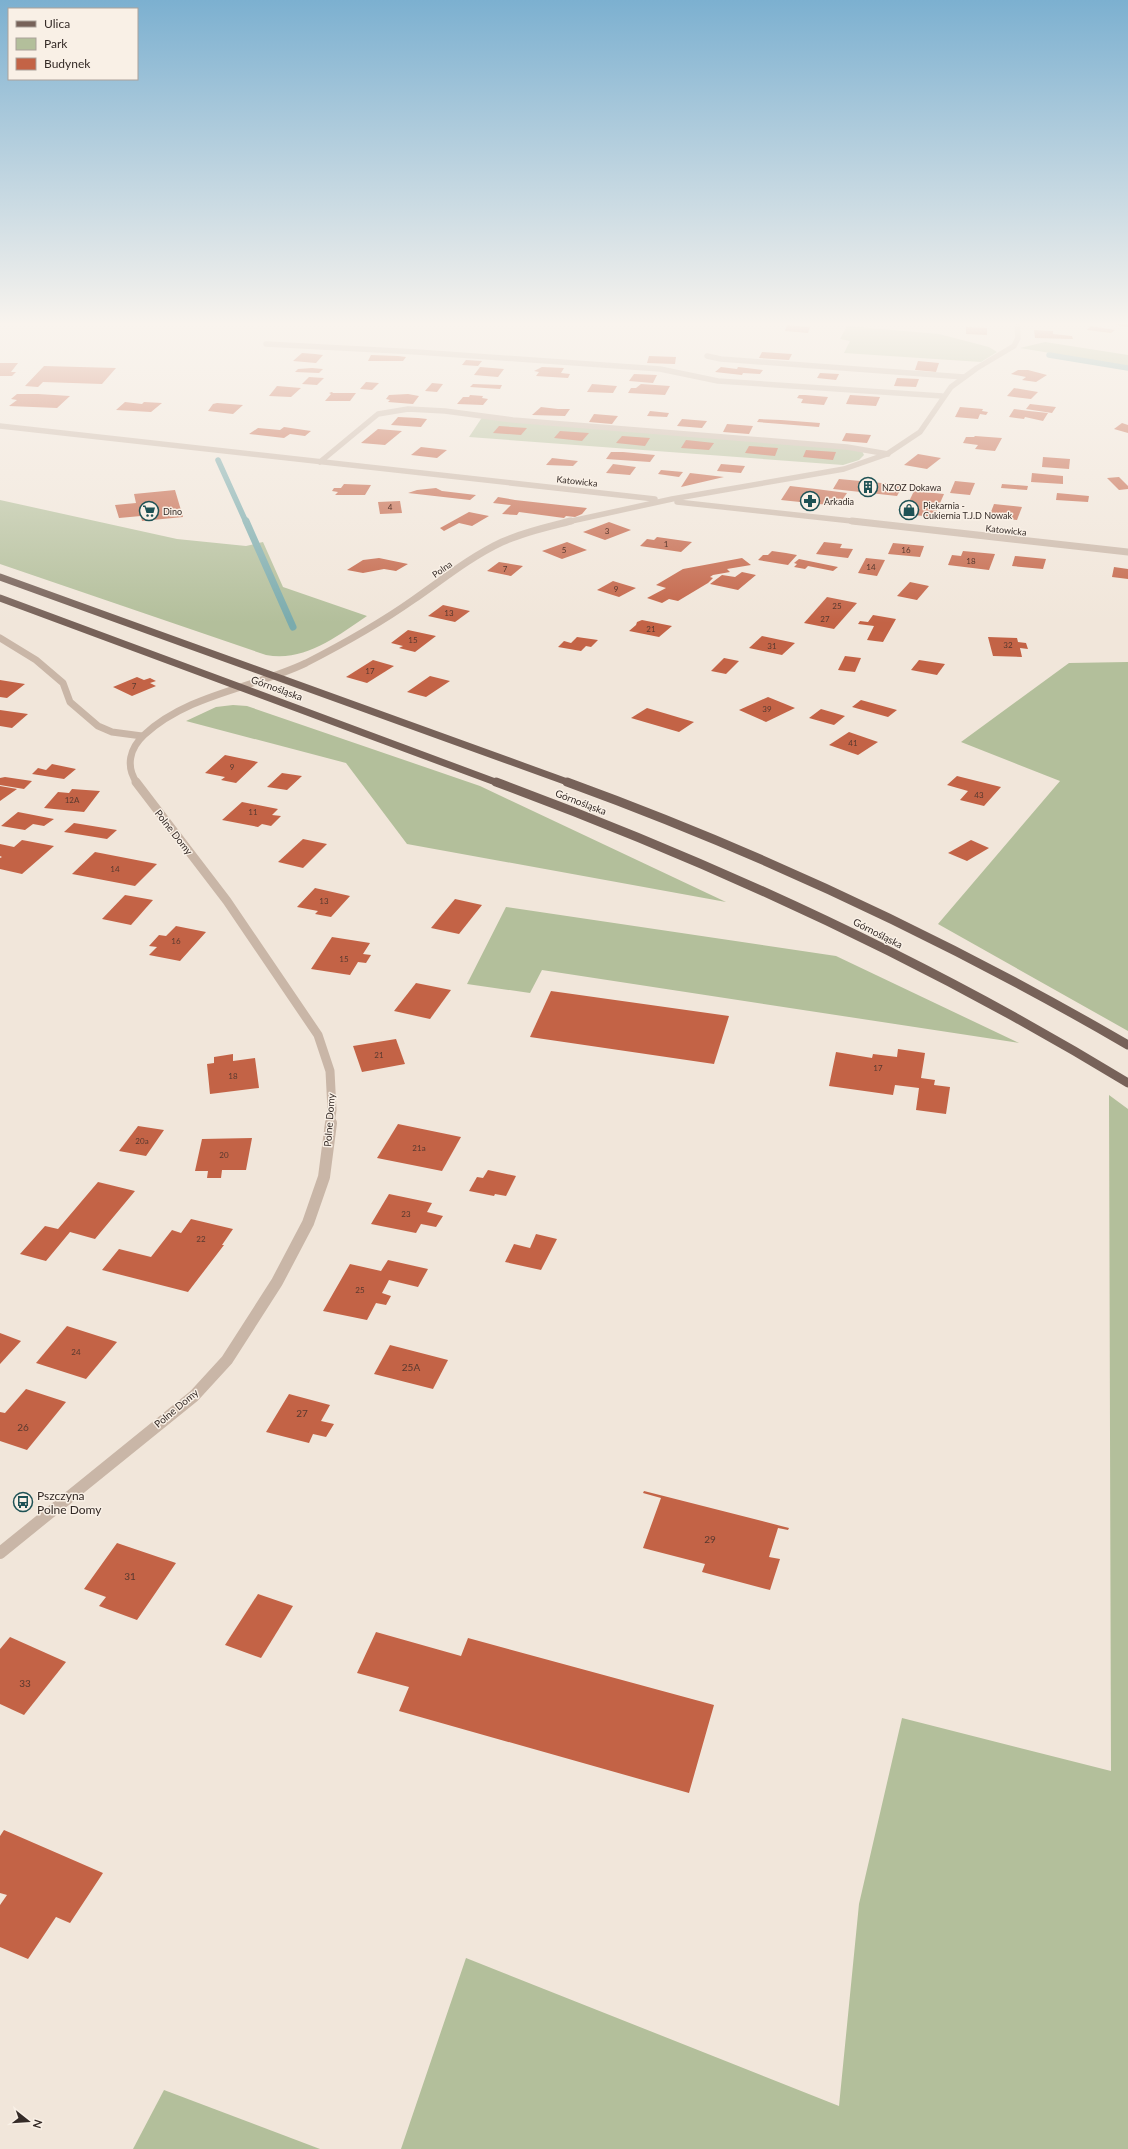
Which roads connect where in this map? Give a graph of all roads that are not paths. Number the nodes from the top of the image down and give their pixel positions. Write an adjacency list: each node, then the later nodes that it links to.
1 (368, 422): 6 (street)
2 (541, 422): 5 (street)
3 (928, 422): 5 (street)
4 (0, 426): 6 (street, Katowicka)
5 (888, 454): 7 (street)
6 (320, 462): 7 (street, Katowicka)
7 (664, 500): 8 (street, Katowicka); 12 (street, Polna)
8 (1128, 552)
9 (0, 577): 12 (main road, Górnośląska)
10 (0, 598): 13 (main road, Górnośląska)
11 (0, 638): 14 (street)
12 (276, 676): 13 (street, Polna); 15 (main road, Górnośląska)
13 (244, 687): 14 (street, Polne Domy); 16 (main road, Górnośląska)
14 (142, 736): 17 (street, Polne Domy)
15 (1128, 1045)
16 (1128, 1083)
17 (0, 1553)

